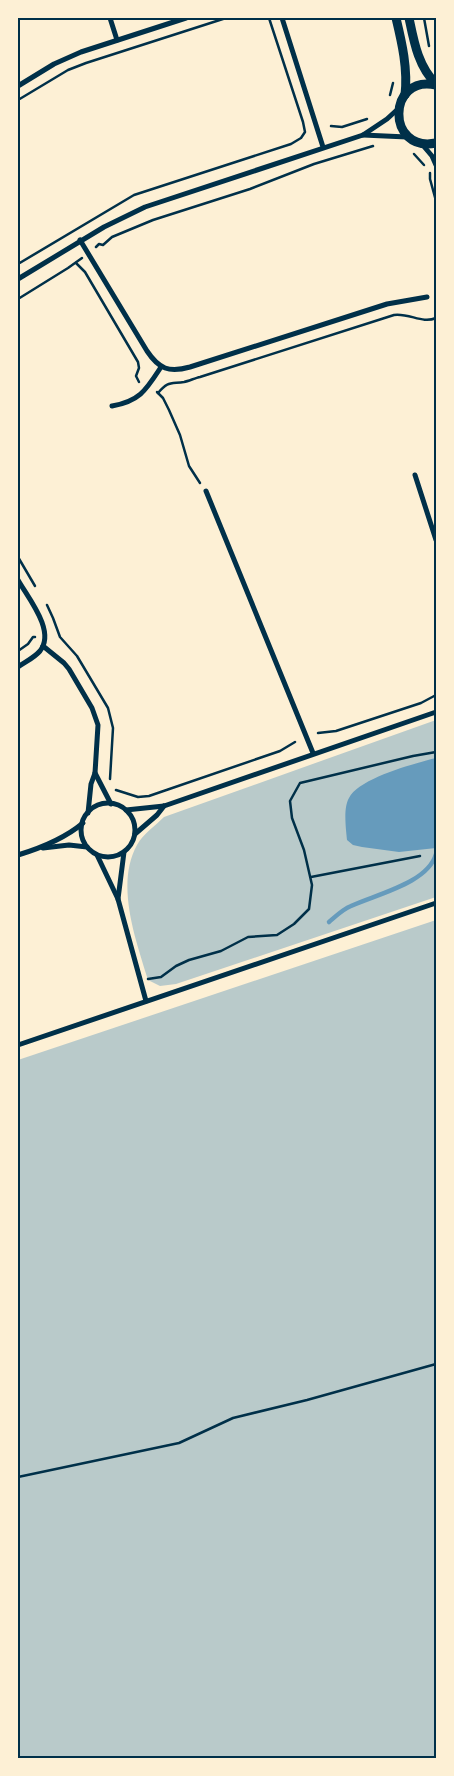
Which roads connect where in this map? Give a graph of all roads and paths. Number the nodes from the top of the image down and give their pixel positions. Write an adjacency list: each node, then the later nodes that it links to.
1 (110, 18): 9 (street)
2 (186, 18): 9 (street)
3 (226, 18): 15 (path)
4 (269, 18): 31 (path)
5 (282, 18): 25 (street)
6 (396, 18): 14 (street)
7 (409, 18): 12 (street)
8 (424, 18): 10 (path)
9 (117, 40): 13 (street)
10 (430, 51)
11 (394, 78): 16 (path)
12 (436, 84): 14 (street)
13 (18, 86)
14 (405, 95): 17 (street)
15 (18, 100)
16 (388, 100)
17 (399, 108): 20 (street); 21 (street)
18 (368, 118): 19 (path)
19 (331, 126)
20 (363, 135): 21 (street); 25 (street)
21 (409, 137): 22 (street)
22 (421, 143): 23 (street); 27 (street)
23 (436, 143)
24 (378, 146): 29 (path)
25 (323, 147): 30 (street)
26 (408, 151): 28 (path)
27 (436, 165)
28 (436, 201)
29 (174, 213)
30 (80, 240): 32 (street); 35 (street)
31 (18, 264)
32 (18, 279)
33 (427, 297): 35 (street)
34 (436, 318): 36 (path)
35 (161, 366): 37 (street)
36 (158, 393)
37 (112, 406)
38 (415, 475): 40 (street)
39 (206, 491): 52 (street)
40 (436, 540)
41 (18, 557): 43 (path)
42 (18, 580): 45 (street)
43 (39, 592)
44 (44, 602): 54 (path)
45 (43, 646): 46 (street); 53 (street)
46 (18, 667)
47 (436, 695): 49 (path)
48 (436, 712): 52 (street)
49 (318, 733)
50 (295, 742): 55 (path)
51 (436, 752): 68 (path)
52 (313, 753): 57 (street)
53 (95, 773): 56 (street); 59 (street)
54 (110, 781)
55 (112, 786)
56 (111, 804): 58 (street); 59 (street)
57 (164, 806): 58 (street); 61 (street)
58 (126, 810): 61 (street)
59 (88, 813): 60 (street)
60 (83, 822): 62 (street); 63 (street)
61 (135, 834): 64 (street)
62 (88, 847): 63 (street); 65 (street)
63 (40, 848): 66 (street)
64 (124, 852): 65 (street); 69 (street)
65 (97, 854): 69 (street)
66 (18, 856)
67 (420, 856): 68 (path)
68 (310, 877): 71 (path)
69 (118, 899): 71 (street)
70 (436, 904): 72 (street)
71 (142, 981): 72 (street)
72 (146, 1001): 73 (street)
73 (18, 1045)
74 (436, 1364): 75 (path)
75 (18, 1477)

